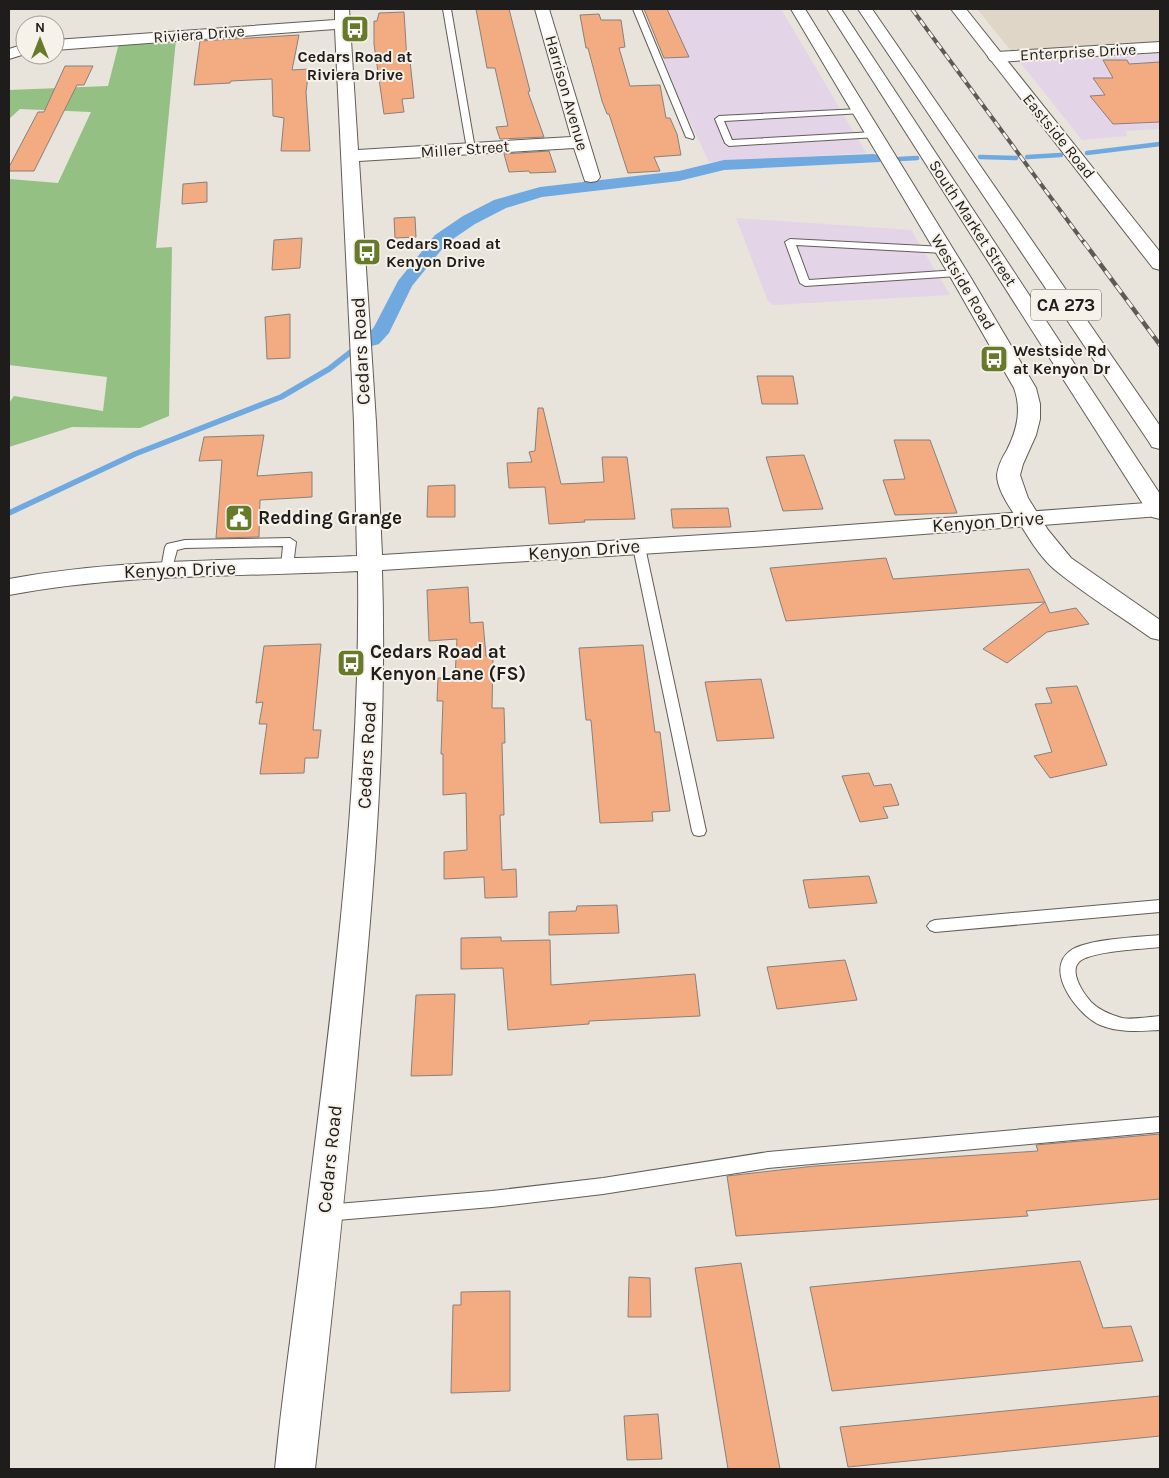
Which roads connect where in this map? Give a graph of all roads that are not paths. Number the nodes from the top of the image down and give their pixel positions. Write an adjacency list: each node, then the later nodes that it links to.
1 (447, 9): 16 (lane)
2 (542, 9): 15 (street, Harrison Avenue)
3 (637, 9): 14 (lane)
4 (798, 9): 12 (street, Westside Road)
5 (834, 9): 23 (street, South Market Street / CA 273)
6 (865, 9): 22 (street, South Market Street / CA 273)
7 (958, 9): 11 (street, Eastside Road)
8 (342, 16): 9 (street, Riviera Drive); 17 (street, Cedars Road)
9 (65, 43)
10 (1160, 47): 11 (street, Enterprise Drive)
11 (996, 57): 20 (street, Eastside Road)
12 (860, 111): 13 (street, Westside Road); 13 (lane)
13 (874, 135): 19 (street, Westside Road)
14 (690, 137)
15 (581, 142): 16 (street, Miller Street); 18 (street, Harrison Avenue)
16 (471, 149): 17 (street, Miller Street)
17 (349, 156): 26 (street, Cedars Road)
18 (590, 177)
19 (944, 250): 21 (street, Westside Road); 21 (lane)
20 (1160, 264)
21 (958, 273): 24 (street, Westside Road)
22 (1160, 442)
23 (1160, 510): 24 (street, Kenyon Drive)
24 (1030, 520): 25 (street, Kenyon Drive); 28 (street, Westside Road)
25 (639, 547): 26 (street, Kenyon Drive); 29 (lane)
26 (370, 564): 27 (street, Kenyon Drive); 35 (street, Cedars Road)
27 (9, 587)
28 (1160, 632)
29 (698, 832)
30 (1160, 906): 31 (lane)
31 (935, 926)
32 (1160, 941): 33 (lane)
33 (1160, 1023)
34 (1160, 1124): 35 (lane)
35 (324, 1213): 36 (street, Cedars Road)
36 (295, 1469)

